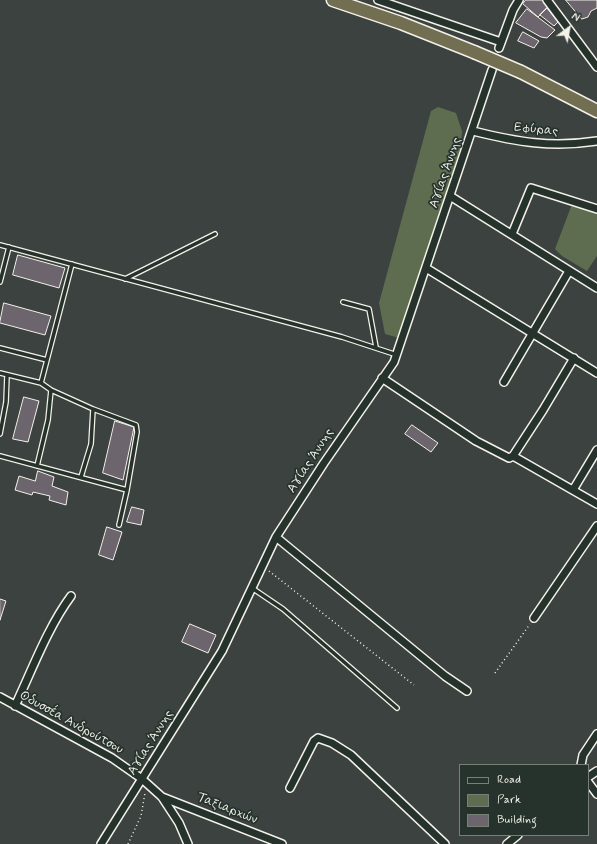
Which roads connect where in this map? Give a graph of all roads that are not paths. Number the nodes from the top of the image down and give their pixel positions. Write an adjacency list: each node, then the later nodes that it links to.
1 (334, 0): 7 (highway, bridge)
2 (378, 0): 3 (street)
3 (519, 0)
4 (547, 0): 5 (street)
5 (597, 67)
6 (492, 70): 8 (street, Αγίας Άννης)
7 (597, 112)
8 (473, 131): 9 (street, Εφύρας); 10 (street, Αγίας Άννης)
9 (597, 140)
10 (450, 196): 13 (street); 17 (street, Αγίας Άννης)
11 (597, 209): 13 (street)
12 (215, 234): 19 (lane)
13 (512, 234): 18 (street)
14 (0, 245): 15 (lane)
15 (9, 247): 16 (lane); 20 (lane)
16 (72, 264): 19 (lane); 28 (lane)
17 (426, 268): 23 (street); 26 (street, Αγίας Άννης)
18 (569, 270): 21 (street); 23 (street)
19 (125, 279): 24 (lane)
20 (0, 282)
21 (597, 288)
22 (343, 302): 24 (lane)
23 (533, 333): 27 (street); 33 (street)
24 (376, 347): 26 (lane)
25 (0, 348): 28 (lane)
26 (397, 355): 32 (street, Αγίας Άννης)
27 (574, 358): 30 (street); 40 (street)
28 (47, 360): 34 (lane)
29 (0, 373): 31 (lane)
30 (597, 373)
31 (8, 375): 34 (lane); 37 (lane)
32 (382, 378): 40 (street); 48 (street, Αγίας Άννης)
33 (504, 382)
34 (41, 383): 35 (lane)
35 (51, 390): 36 (lane); 41 (lane)
36 (93, 409): 42 (lane); 43 (lane)
37 (0, 434)
38 (597, 450): 44 (street)
39 (0, 456): 41 (lane)
40 (513, 456): 44 (street)
41 (37, 466): 42 (lane)
42 (82, 478): 43 (lane)
43 (127, 490): 46 (lane)
44 (573, 490): 45 (street)
45 (597, 504)
46 (119, 525)
47 (597, 526): 51 (street)
48 (276, 537): 49 (street, Αγίας Άννης); 52 (street)
49 (252, 588): 55 (lane); 58 (street, Αγίας Άννης)
50 (71, 596): 54 (street)
51 (534, 618)
52 (467, 691)
53 (0, 697): 54 (street, Οδυσσέα Ανδρούτσου)
54 (15, 706): 58 (street, Οδυσσέα Ανδρούτσου)
55 (398, 708)
56 (597, 734): 57 (street)
57 (581, 764)
58 (145, 782): 62 (street, Οδυσσέα Ανδρούτσου); 64 (street, Αγίας Άννης)
59 (589, 783): 61 (street)
60 (290, 788): 67 (street)
61 (597, 794)
62 (162, 797): 65 (street, Οδυσσέα Ανδρούτσου); 66 (street, Ταξιαρχών)
63 (517, 836): 68 (street)
64 (101, 844)
65 (188, 844)
66 (282, 844)
67 (445, 844)
68 (506, 844)

